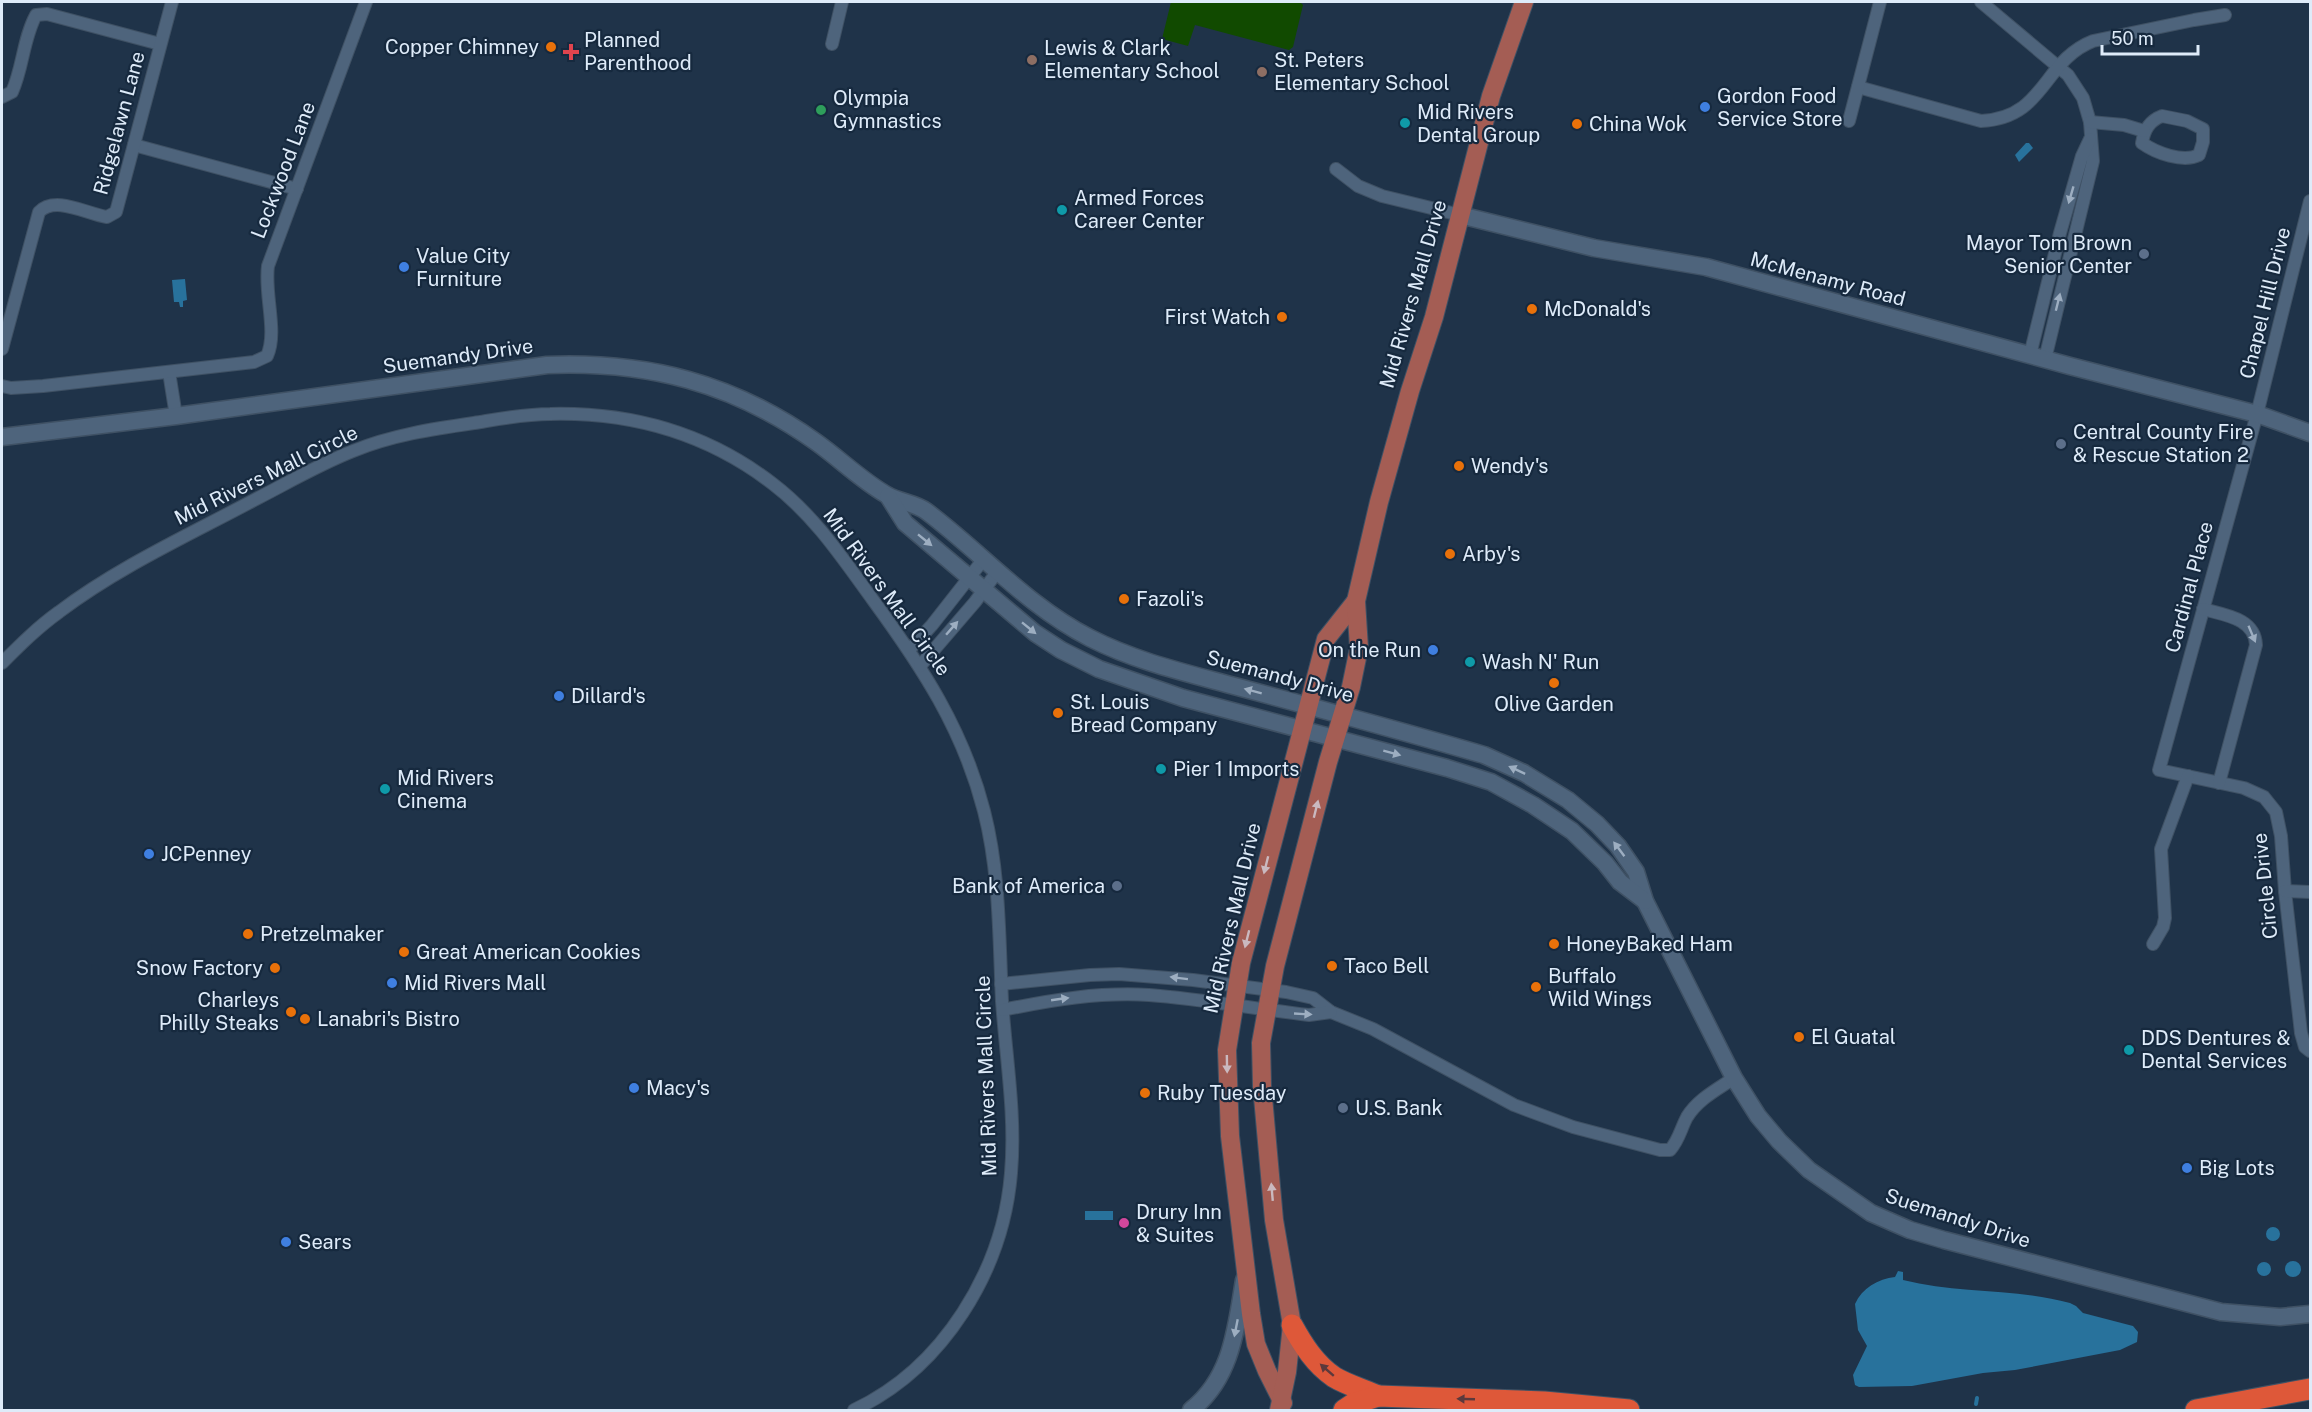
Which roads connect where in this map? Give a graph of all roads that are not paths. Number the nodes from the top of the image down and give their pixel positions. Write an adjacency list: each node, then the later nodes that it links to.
1 (172, 2): 8 (street, Ridgelawn Lane)
2 (366, 2): 18 (street, Lockwood Lane)
3 (842, 2): 9 (street)
4 (1524, 2): 20 (main road, Mid Rivers Mall Drive)
5 (1880, 2): 11 (street)
6 (1982, 2): 10 (street)
7 (2225, 15): 10 (street)
8 (160, 44): 12 (street); 16 (street, Ridgelawn Lane)
9 (832, 44)
10 (2059, 65): 11 (street); 14 (street)
11 (1858, 87): 13 (street)
12 (2, 97)
13 (1849, 121)
14 (2090, 122): 15 (street); 22 (street)
15 (2144, 131): 15 (street)
16 (134, 145): 18 (street); 21 (street, Ridgelawn Lane)
17 (1336, 168): 20 (street, McMenamy Road)
18 (297, 189): 23 (street, Lockwood Lane)
19 (2310, 201): 25 (street, Chapel Hill Drive)
20 (1460, 215): 22 (street, McMenamy Road); 34 (main road, Mid Rivers Mall Drive)
21 (2, 349)
22 (2038, 357): 25 (street, McMenamy Road)
23 (170, 372): 24 (street); 26 (street)
24 (2, 386)
25 (2257, 414): 27 (street, McMenamy Road); 35 (street, Cardinal Place)
26 (176, 416): 28 (street, Suemandy Drive); 29 (street, Suemandy Drive)
27 (2310, 433)
28 (2, 437)
29 (888, 496): 30 (street, Suemandy Drive); 32 (street, Suemandy Drive, one-way to 32)
30 (983, 560): 31 (street, Suemandy Drive); 32 (street)
31 (997, 572): 33 (street); 39 (street, Suemandy Drive, one-way to 31)
32 (970, 578): 33 (street, Suemandy Drive); 36 (street)
33 (984, 590): 38 (street, one-way to 33); 41 (street, Suemandy Drive, one-way to 41)
34 (1356, 601): 39 (main road, Mid Rivers Mall Drive); 40 (main road, Mid Rivers Mall Drive)
35 (2203, 609): 43 (street, Cardinal Place); 45 (street, one-way to 45)
36 (909, 650): 37 (street, Mid Rivers Mall Circle); 38 (street, Mid Rivers Mall Circle)
37 (2, 663)
38 (920, 666): 50 (street, Mid Rivers Mall Circle)
39 (1309, 706): 40 (street, Suemandy Drive); 41 (main road, Mid Rivers Mall Drive)
40 (1342, 715): 42 (main road, Mid Rivers Mall Drive); 48 (street, Suemandy Drive, one-way to 40)
41 (1302, 729): 42 (street, Suemandy Drive); 51 (main road, Mid Rivers Mall Drive, one-way to 51)
42 (1336, 738): 48 (street, Suemandy Drive, one-way to 48); 52 (main road, Mid Rivers Mall Drive, one-way to 42)
43 (2159, 770): 44 (street, Circle Drive)
44 (2188, 776): 45 (street, Circle Drive); 49 (street)
45 (2219, 783): 46 (street, Circle Drive)
46 (2285, 891): 47 (street); 57 (street, Circle Drive)
47 (2310, 892)
48 (1645, 901): 58 (street, Suemandy Drive)
49 (2153, 944)
50 (1001, 984): 51 (street, one-way to 50); 54 (street, Mid Rivers Mall Circle)
51 (1237, 986): 52 (street); 53 (main road, Mid Rivers Mall Drive)
52 (1271, 990): 55 (main road, Mid Rivers Mall Drive); 56 (street)
53 (1233, 1006): 54 (street, one-way to 53); 55 (street); 59 (main road, Mid Rivers Mall Drive, one-way to 59)
54 (1003, 1010): 65 (street, Mid Rivers Mall Circle)
55 (1267, 1010): 56 (street, one-way to 56); 61 (main road, Mid Rivers Mall Drive, one-way to 55)
56 (1331, 1012): 58 (street)
57 (2308, 1049)
58 (1734, 1078): 60 (street, Suemandy Drive)
59 (1245, 1270): 64 (main road, Mid Rivers Mall Drive); 66 (street, one-way to 66)
60 (2310, 1314)
61 (1292, 1325): 63 (highway, one-way to 61); 64 (main road, Mid Rivers Mall Drive)
62 (2310, 1389): 69 (highway)
63 (1378, 1396): 67 (highway); 68 (highway, one-way to 63)
64 (1282, 1406)
65 (854, 1410)
66 (1191, 1410)
67 (1344, 1410)
68 (1629, 1410)
69 (2196, 1410)

